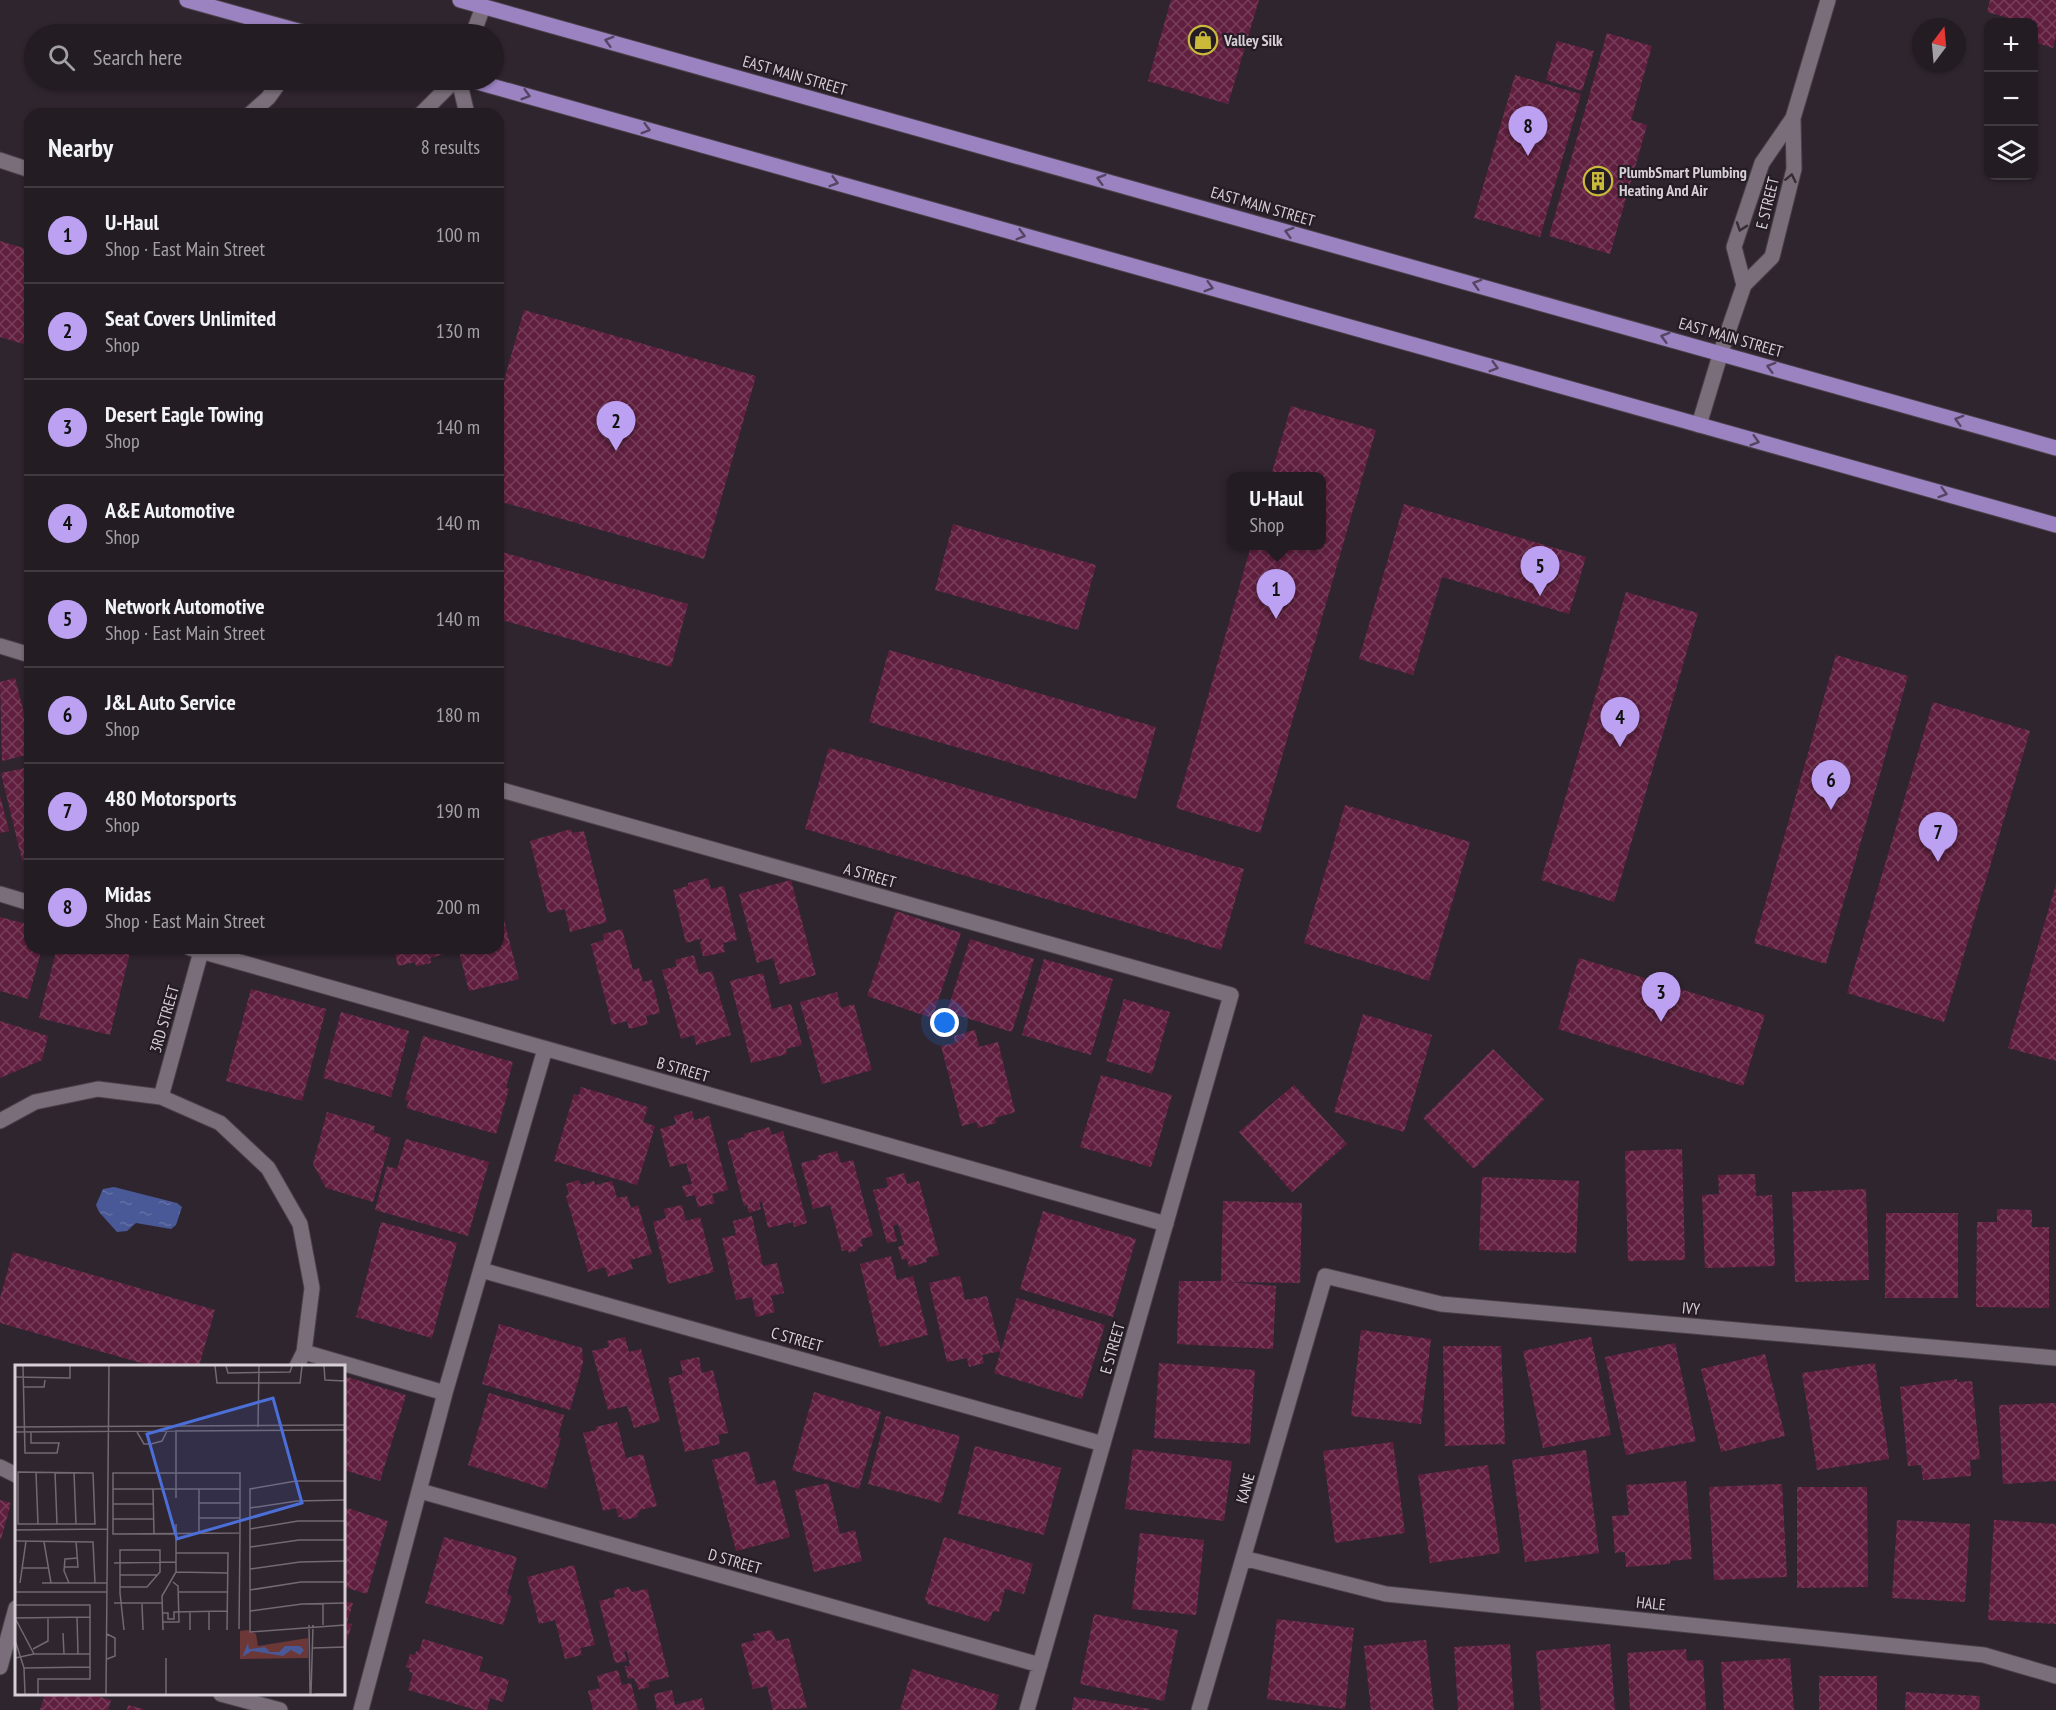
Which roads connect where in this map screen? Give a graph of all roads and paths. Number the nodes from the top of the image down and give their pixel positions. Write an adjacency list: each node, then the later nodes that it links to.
1 (187, 0): 5 (main road)
2 (460, 0): 4 (main road, EAST MAIN STREET)
3 (1828, 0): 14 (lane, E STREET)
4 (483, 7): 6 (lane); 18 (main road, EAST MAIN STREET, one-way to 4)
5 (273, 24)
6 (477, 24)
7 (274, 90): 11 (lane)
8 (446, 90): 12 (lane)
9 (460, 90): 13 (lane)
10 (504, 90): 19 (main road, one-way to 19)
11 (257, 108)
12 (427, 108)
13 (465, 108)
14 (1793, 118): 17 (lane, E STREET, one-way to 14); 17 (lane, E STREET, one-way to 17)
15 (0, 160): 16 (lane)
16 (24, 168)
17 (1744, 285): 18 (lane, E STREET)
18 (1721, 352): 19 (lane, E STREET); 20 (main road, EAST MAIN STREET, one-way to 18)
19 (1699, 425): 21 (main road, one-way to 21)
20 (2056, 448)
21 (2056, 525)
22 (0, 646): 23 (lane)
23 (24, 653)
24 (504, 791): 29 (lane, A STREET)
25 (0, 894): 26 (lane)
26 (24, 901)
27 (199, 954): 31 (lane, 3RD STREET)
28 (217, 954): 30 (lane, B STREET)
29 (1231, 995): 33 (lane, E STREET)
30 (545, 1049): 33 (lane, B STREET); 34 (lane)
31 (161, 1097): 32 (lane); 36 (lane)
32 (0, 1121)
33 (1166, 1224): 40 (lane, E STREET)
34 (481, 1270): 39 (lane); 40 (lane, C STREET)
35 (1325, 1276): 37 (lane, IVY); 44 (lane, KANE)
36 (304, 1352): 38 (lane); 39 (lane)
37 (2056, 1358)
38 (298, 1365)
39 (445, 1393): 43 (lane)
40 (1103, 1444): 47 (lane, E STREET)
41 (0, 1467): 42 (lane)
42 (15, 1474)
43 (420, 1491): 47 (lane, D STREET); 52 (lane)
44 (1244, 1558): 49 (lane, HALE); 54 (lane, KANE)
45 (15, 1612): 46 (lane)
46 (9, 1634): 48 (lane)
47 (1040, 1665): 53 (lane, E STREET)
48 (0, 1667)
49 (2056, 1676)
50 (225, 1695): 51 (lane)
51 (280, 1710)
52 (361, 1710)
53 (1027, 1710)
54 (1199, 1710)

